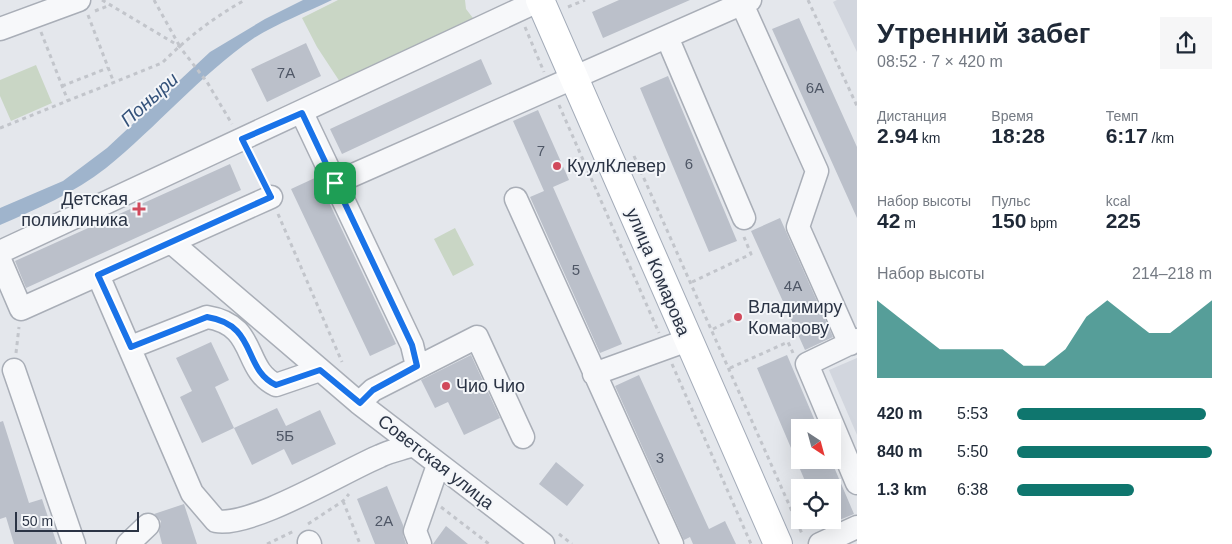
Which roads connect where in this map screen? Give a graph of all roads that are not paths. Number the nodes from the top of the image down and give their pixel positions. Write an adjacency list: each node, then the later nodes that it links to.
1 (540, 0): 6 (main road, улица Комарова); 7 (street)
2 (746, 2): 5 (street); 16 (street)
3 (84, 7): 4 (street)
4 (2, 25)
5 (667, 37): 6 (street); 11 (street)
6 (563, 82): 8 (street); 17 (main road, улица Комарова)
7 (302, 113): 8 (street); 13 (street)
8 (335, 183): 19 (street)
9 (271, 197): 12 (street)
10 (516, 199): 22 (street)
11 (744, 218)
12 (171, 242): 15 (street); 21 (street, Советская улица)
13 (0, 252)
14 (0, 260): 15 (street)
15 (98, 275): 18 (street)
16 (853, 342): 27 (street)
17 (677, 345): 22 (street); 35 (main road, улица Комарова)
18 (131, 347): 21 (street); 25 (street)
19 (417, 366): 23 (street); 24 (street)
20 (14, 370): 30 (street)
21 (320, 370): 23 (street, Советская улица)
22 (594, 374): 34 (street)
23 (360, 403): 25 (street, Советская улица)
24 (523, 437)
25 (413, 445): 26 (street, Советская улица)
26 (438, 465): 32 (street); 33 (street, Советская улица)
27 (857, 483)
28 (148, 525): 31 (street)
29 (857, 527): 36 (street)
30 (74, 544)
31 (128, 544)
32 (420, 544)
33 (543, 544)
34 (672, 544)
35 (778, 544)
36 (820, 544)

